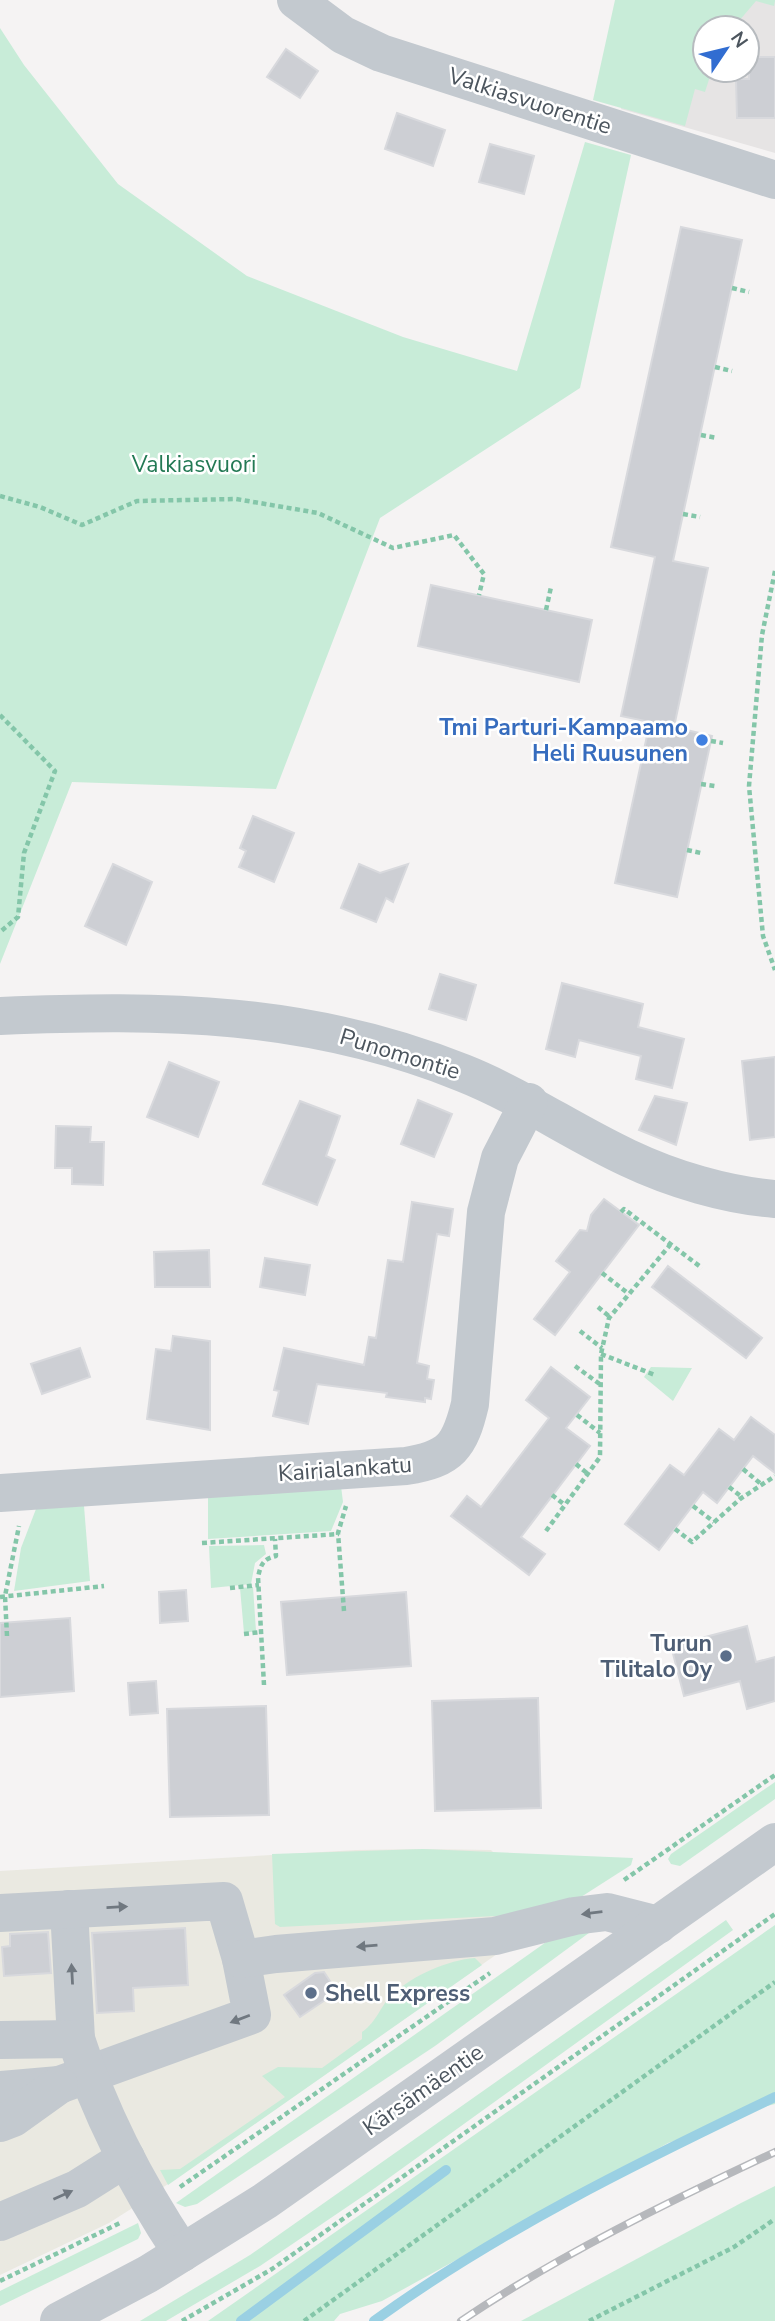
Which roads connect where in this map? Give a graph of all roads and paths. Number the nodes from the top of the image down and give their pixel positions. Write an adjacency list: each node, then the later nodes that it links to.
1 (296, 0): 2 (street, Valkiasvuorentie)
2 (775, 180)
3 (732, 288): 4 (path)
4 (749, 292)
5 (715, 367): 6 (path)
6 (732, 371)
7 (701, 435): 8 (path)
8 (717, 438)
9 (0, 496): 14 (path)
10 (683, 514): 11 (path)
11 (700, 517)
12 (775, 571): 24 (path)
13 (551, 587): 15 (path)
14 (479, 595)
15 (546, 610)
16 (0, 715): 23 (path)
17 (711, 741): 18 (path)
18 (723, 743)
19 (701, 783): 20 (path)
20 (715, 786)
21 (687, 849): 22 (path)
22 (701, 853)
23 (0, 932)
24 (775, 970)
25 (0, 1016): 26 (street, Punomontie)
26 (529, 1102): 27 (street, Punomontie); 43 (street, Kairialankatu)
27 (775, 1199)
28 (621, 1212): 29 (path)
29 (670, 1245): 30 (path); 32 (path)
30 (702, 1268)
31 (603, 1273): 32 (path)
32 (629, 1294): 34 (path)
33 (598, 1307): 34 (path)
34 (610, 1317): 36 (path)
35 (580, 1331): 36 (path)
36 (602, 1351): 38 (path); 39 (path)
37 (575, 1366): 39 (path)
38 (655, 1375)
39 (601, 1385): 41 (path)
40 (576, 1415): 41 (path)
41 (600, 1433): 45 (path)
42 (576, 1464): 45 (path)
43 (359, 1469): 49 (street, Kairialankatu); 57 (path)
44 (743, 1469): 47 (path)
45 (587, 1474): 52 (path)
46 (775, 1476): 47 (path)
47 (761, 1484): 51 (path)
48 (729, 1487): 51 (path)
49 (13, 1492): 63 (path)
50 (552, 1495): 52 (path)
51 (742, 1497): 54 (path)
52 (565, 1505): 56 (path)
53 (693, 1506): 54 (path)
54 (714, 1522): 55 (path)
55 (675, 1529)
56 (546, 1531)
57 (339, 1534): 58 (path); 64 (path)
58 (275, 1539): 59 (path); 60 (path)
59 (202, 1544)
60 (259, 1585): 62 (path); 65 (path)
61 (104, 1586): 63 (path)
62 (230, 1588)
63 (2, 1596): 67 (path)
64 (345, 1611)
65 (261, 1632): 66 (path); 68 (path)
66 (244, 1634)
67 (7, 1636)
68 (264, 1685)
69 (775, 1775): 74 (path)
70 (775, 1842): 75 (street, Kärsämäentie)
71 (69, 1909): 72 (street); 76 (street, one-way to 76); 79 (street, one-way to 71)
72 (0, 1913)
73 (775, 1914): 91 (path)
74 (574, 1916): 75 (street, one-way to 74); 76 (street, one-way to 76)
75 (658, 1925): 88 (street, Kärsämäentie)
76 (241, 1959): 81 (street, one-way to 81)
77 (497, 1969): 85 (path)
78 (775, 1982): 92 (path)
79 (76, 2039): 80 (street); 81 (street)
80 (0, 2040)
81 (73, 2081): 82 (street); 83 (street); 84 (street)
82 (0, 2090)
83 (0, 2123)
84 (127, 2158): 85 (street); 87 (street, one-way to 84)
85 (151, 2206): 88 (street); 89 (path)
86 (775, 2219): 93 (path)
87 (0, 2222)
88 (182, 2253): 90 (street, Kärsämäentie)
89 (0, 2281)
90 (59, 2321)
91 (182, 2321)
92 (304, 2321)
93 (589, 2321)

